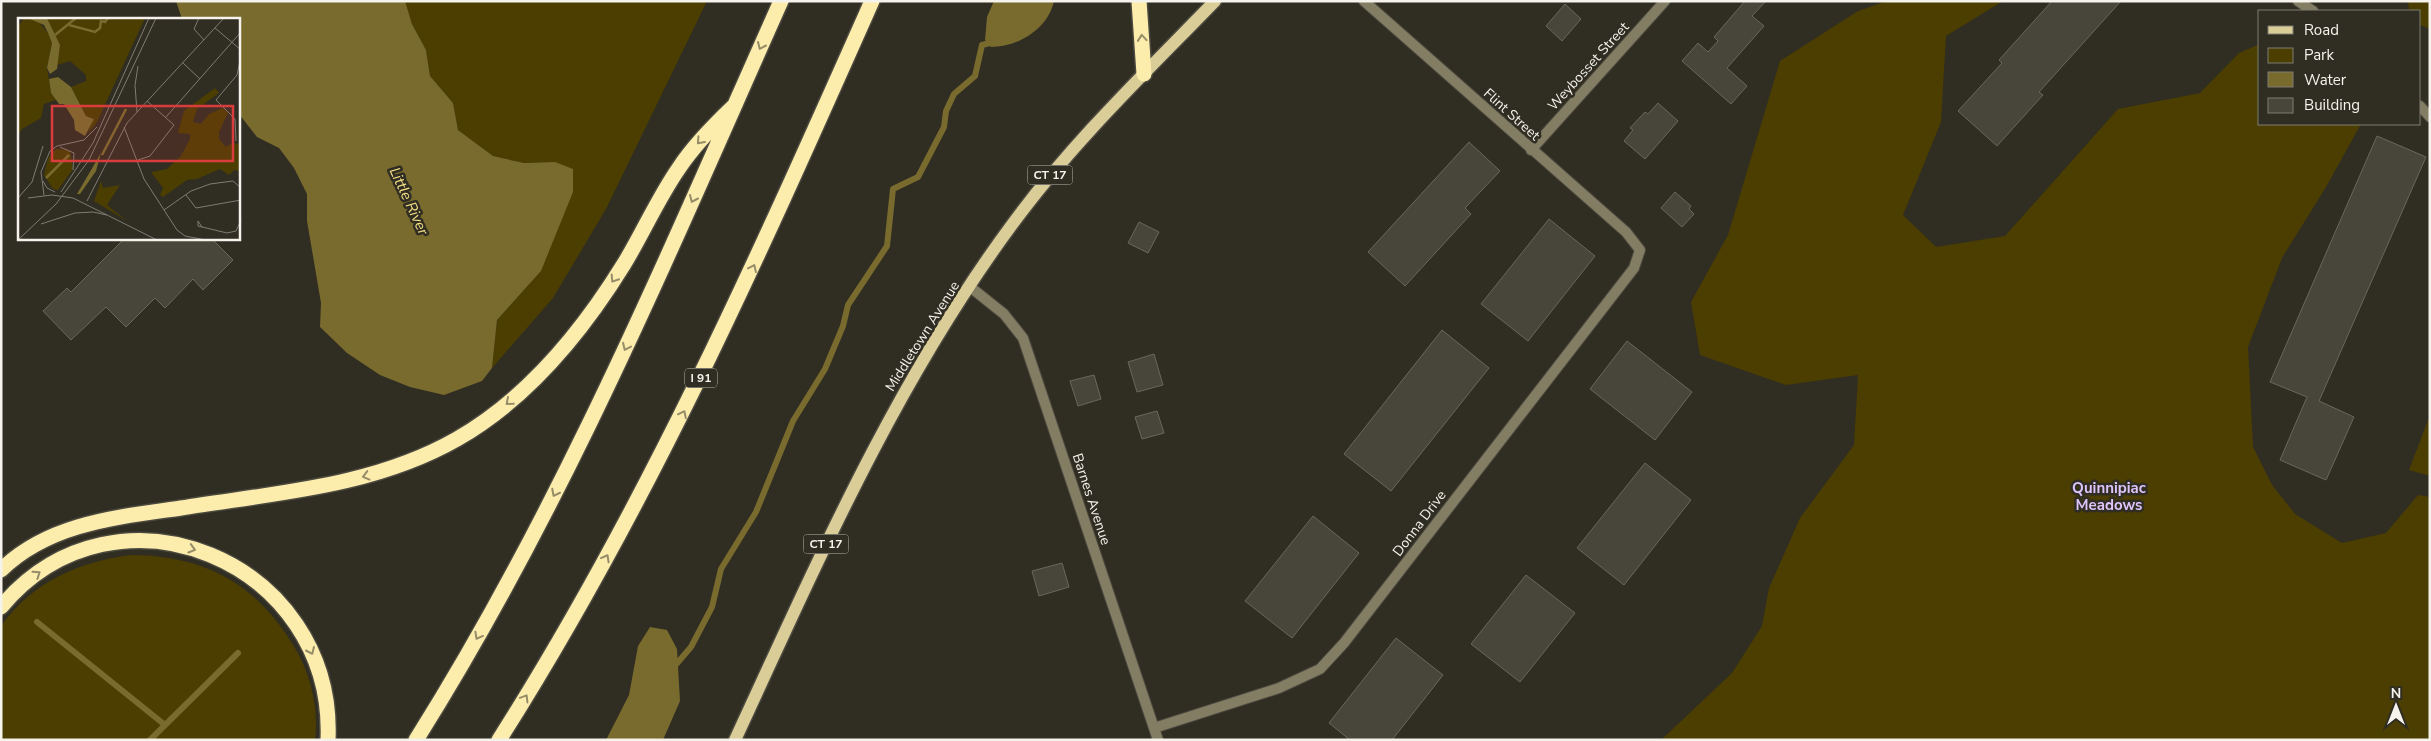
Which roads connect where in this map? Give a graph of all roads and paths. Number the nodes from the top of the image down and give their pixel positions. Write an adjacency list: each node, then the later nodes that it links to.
1 (781, 1): 10 (highway, one-way to 10)
2 (872, 1): 21 (highway, I 91, one-way to 2)
3 (1139, 1): 9 (highway, one-way to 3)
4 (1215, 1): 9 (main road, Middletown Avenue / CT 17)
5 (1364, 1): 13 (street, Flint Street)
6 (1665, 1): 13 (street, Weybosset Street)
7 (2298, 1): 8 (street)
8 (2312, 10)
9 (1144, 74): 15 (main road, Middletown Avenue / CT 17)
10 (734, 106): 16 (highway, one-way to 16); 20 (highway, one-way to 20)
11 (2421, 107): 12 (street)
12 (2430, 117)
13 (1531, 150): 14 (street, Flint Street)
14 (1640, 250): 18 (street, Donna Drive)
15 (969, 286): 18 (street, Barnes Avenue); 22 (main road, Middletown Avenue / CT 17)
16 (1, 570)
17 (1, 607): 19 (highway, one-way to 19)
18 (1154, 728): 23 (street, Barnes Avenue)
19 (328, 740)
20 (416, 740)
21 (499, 740)
22 (735, 740)
23 (1158, 740)

